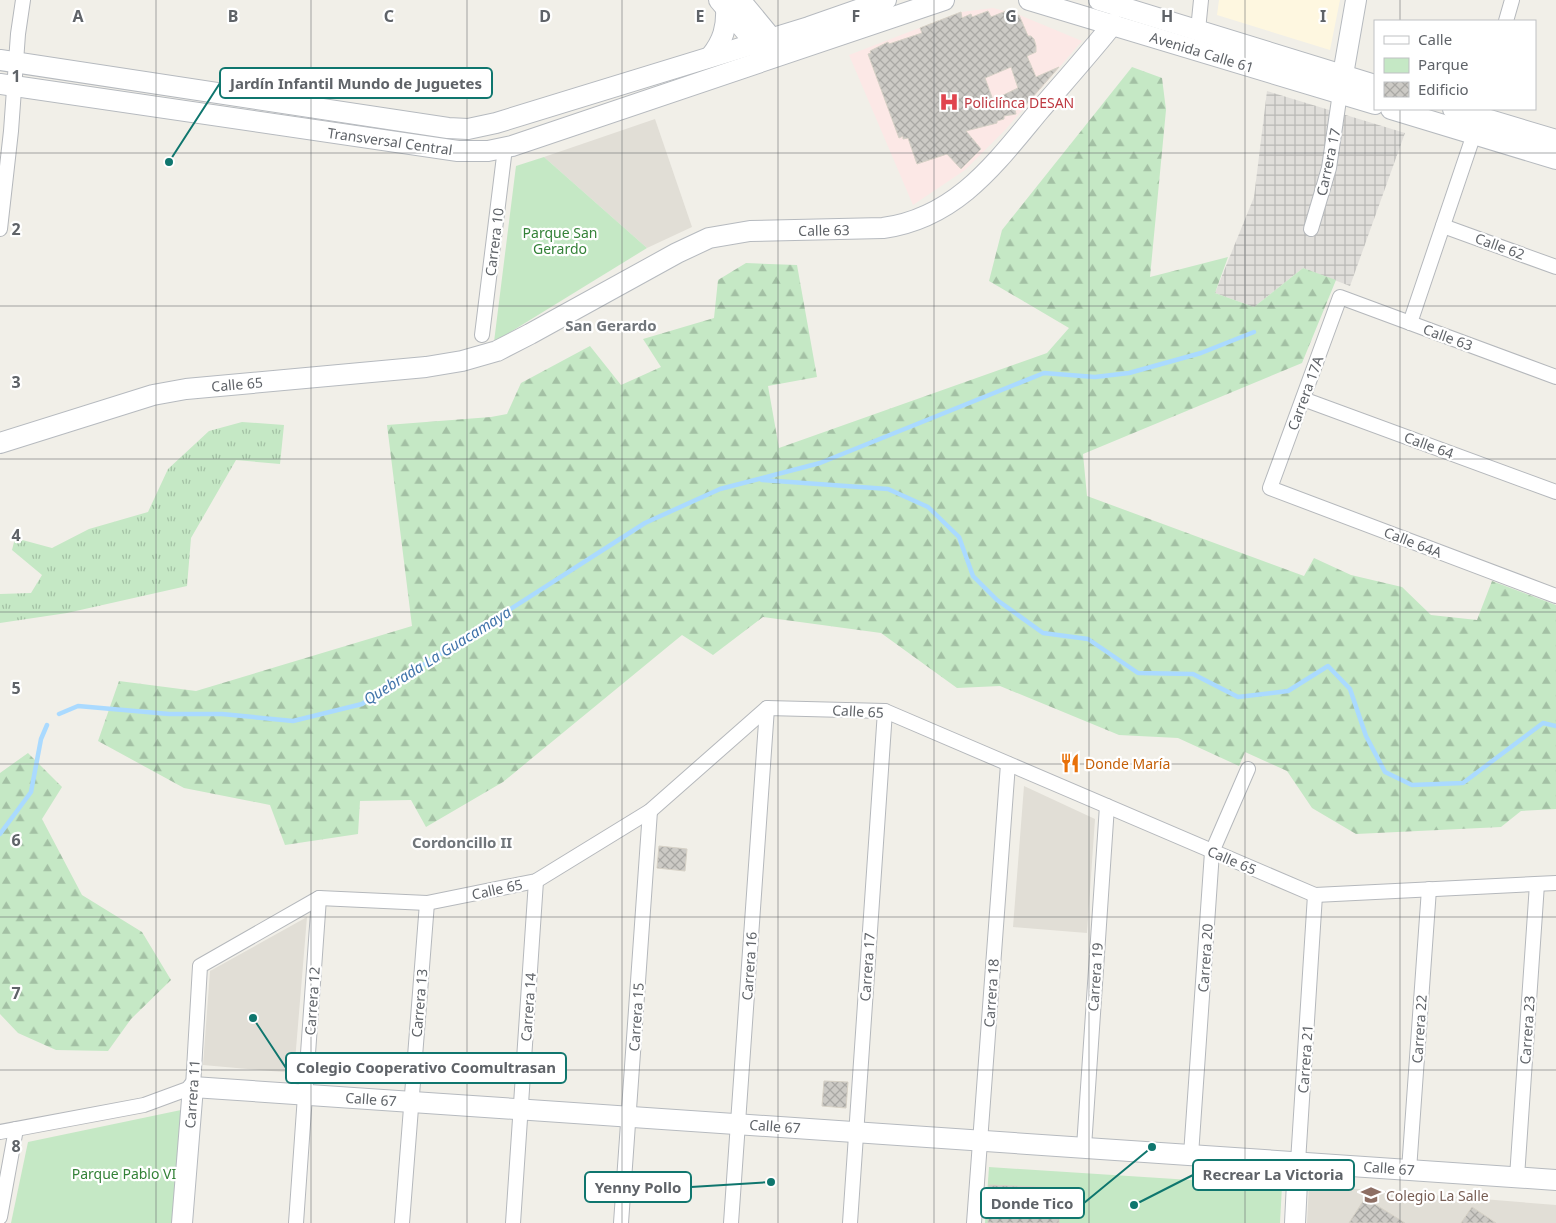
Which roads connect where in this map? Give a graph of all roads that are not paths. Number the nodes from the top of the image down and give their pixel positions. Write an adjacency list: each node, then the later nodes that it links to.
1 (23, 0): 17 (street)
2 (886, 0): 14 (main road)
3 (944, 0): 16 (main road)
4 (1029, 0): 12 (main road, Avenida Calle 61)
5 (1099, 0): 10 (main road, Avenida Calle 61)
6 (1201, 0): 13 (street)
7 (1356, 0): 18 (main road)
8 (1512, 0): 11 (street)
9 (728, 3): 14 (main road); 15 (main road)
10 (1128, 4): 13 (main road, Avenida Calle 61)
11 (1506, 20)
12 (1113, 24): 18 (main road, Avenida Calle 61); 35 (main road, Calle 63)
13 (1198, 30): 18 (main road, Avenida Calle 61)
14 (763, 41): 15 (main road, Transversal Central); 16 (main road)
15 (711, 56): 17 (main road, Transversal Central)
16 (776, 57): 26 (main road, Transversal Central)
17 (8, 61): 19 (street)
18 (1341, 84): 20 (main road, Avenida Calle 61); 21 (main road, Avenida Calle 61); 30 (street, Carrera 17)
19 (7, 85): 26 (main road, Transversal Central); 29 (street)
20 (1374, 85)
21 (1374, 103)
22 (1399, 110): 24 (main road)
23 (1455, 110): 24 (main road)
24 (1477, 120): 25 (main road); 27 (main road); 28 (street)
25 (1556, 140)
26 (505, 148): 34 (street, Carrera 10)
27 (1556, 159)
28 (1443, 226): 31 (street, Calle 62); 33 (street)
29 (0, 229)
30 (1311, 229)
31 (1556, 267)
32 (1340, 297): 33 (street, Calle 63); 37 (street, Carrera 17A)
33 (1410, 323): 36 (street, Calle 63)
34 (482, 335)
35 (480, 357): 38 (main road, Calle 65)
36 (1556, 377)
37 (1303, 398): 39 (street, Carrera 17A); 40 (street, Calle 64)
38 (0, 443)
39 (1270, 488): 41 (street, Calle 64A)
40 (1556, 492)
41 (1556, 596)
42 (767, 708): 43 (street, Calle 65); 47 (street, Calle 65); 61 (street, Carrera 16)
43 (885, 711): 44 (street, Calle 65); 64 (street, Carrera 17)
44 (1008, 764): 46 (street, Calle 65); 65 (street, Carrera 18)
45 (1248, 770): 48 (street, Carrera 20)
46 (1107, 806): 48 (street, Calle 65); 66 (street, Carrera 19)
47 (650, 811): 49 (street, Calle 65); 60 (street, Carrera 15)
48 (1212, 852): 53 (street, Calle 65); 67 (street, Carrera 20)
49 (536, 881): 55 (street, Calle 65); 59 (street, Carrera 14)
50 (1556, 883): 51 (street, Calle 65)
51 (1537, 884): 52 (street, Calle 65); 70 (street, Carrera 23)
52 (1429, 889): 53 (street, Calle 65); 69 (street, Carrera 22)
53 (1315, 895): 68 (street, Carrera 21)
54 (319, 898): 55 (street, Calle 65); 56 (street, Carrera 11); 57 (street, Carrera 12)
55 (427, 903): 58 (street, Carrera 13)
56 (193, 1087): 57 (main road, Calle 67); 62 (street, Calle 67); 73 (main road, Carrera 11)
57 (305, 1094): 58 (main road, Calle 67); 74 (street, Carrera 12)
58 (412, 1102): 59 (main road, Calle 67); 75 (street, Carrera 13)
59 (521, 1109): 60 (main road, Calle 67); 76 (street, Carrera 14)
60 (629, 1116): 61 (main road, Calle 67); 77 (street, Carrera 15)
61 (738, 1124): 64 (main road, Calle 67); 78 (street, Carrera 16)
62 (16, 1129): 63 (street, Calle 67); 72 (street)
63 (0, 1132)
64 (856, 1132): 65 (main road, Calle 67); 79 (street, Carrera 17)
65 (980, 1140): 66 (main road, Calle 67); 80 (street, Carrera 18)
66 (1084, 1147): 67 (main road, Calle 67)
67 (1191, 1154): 68 (main road, Calle 67)
68 (1298, 1162): 69 (main road, Calle 67); 81 (main road, Carrera 21)
69 (1409, 1170): 70 (main road, Calle 67)
70 (1517, 1177): 71 (main road, Calle 67)
71 (1556, 1180)
72 (0, 1217)
73 (182, 1223)
74 (296, 1223)
75 (402, 1223)
76 (513, 1223)
77 (621, 1223)
78 (731, 1223)
79 (850, 1223)
80 (974, 1223)
81 (1295, 1223)

